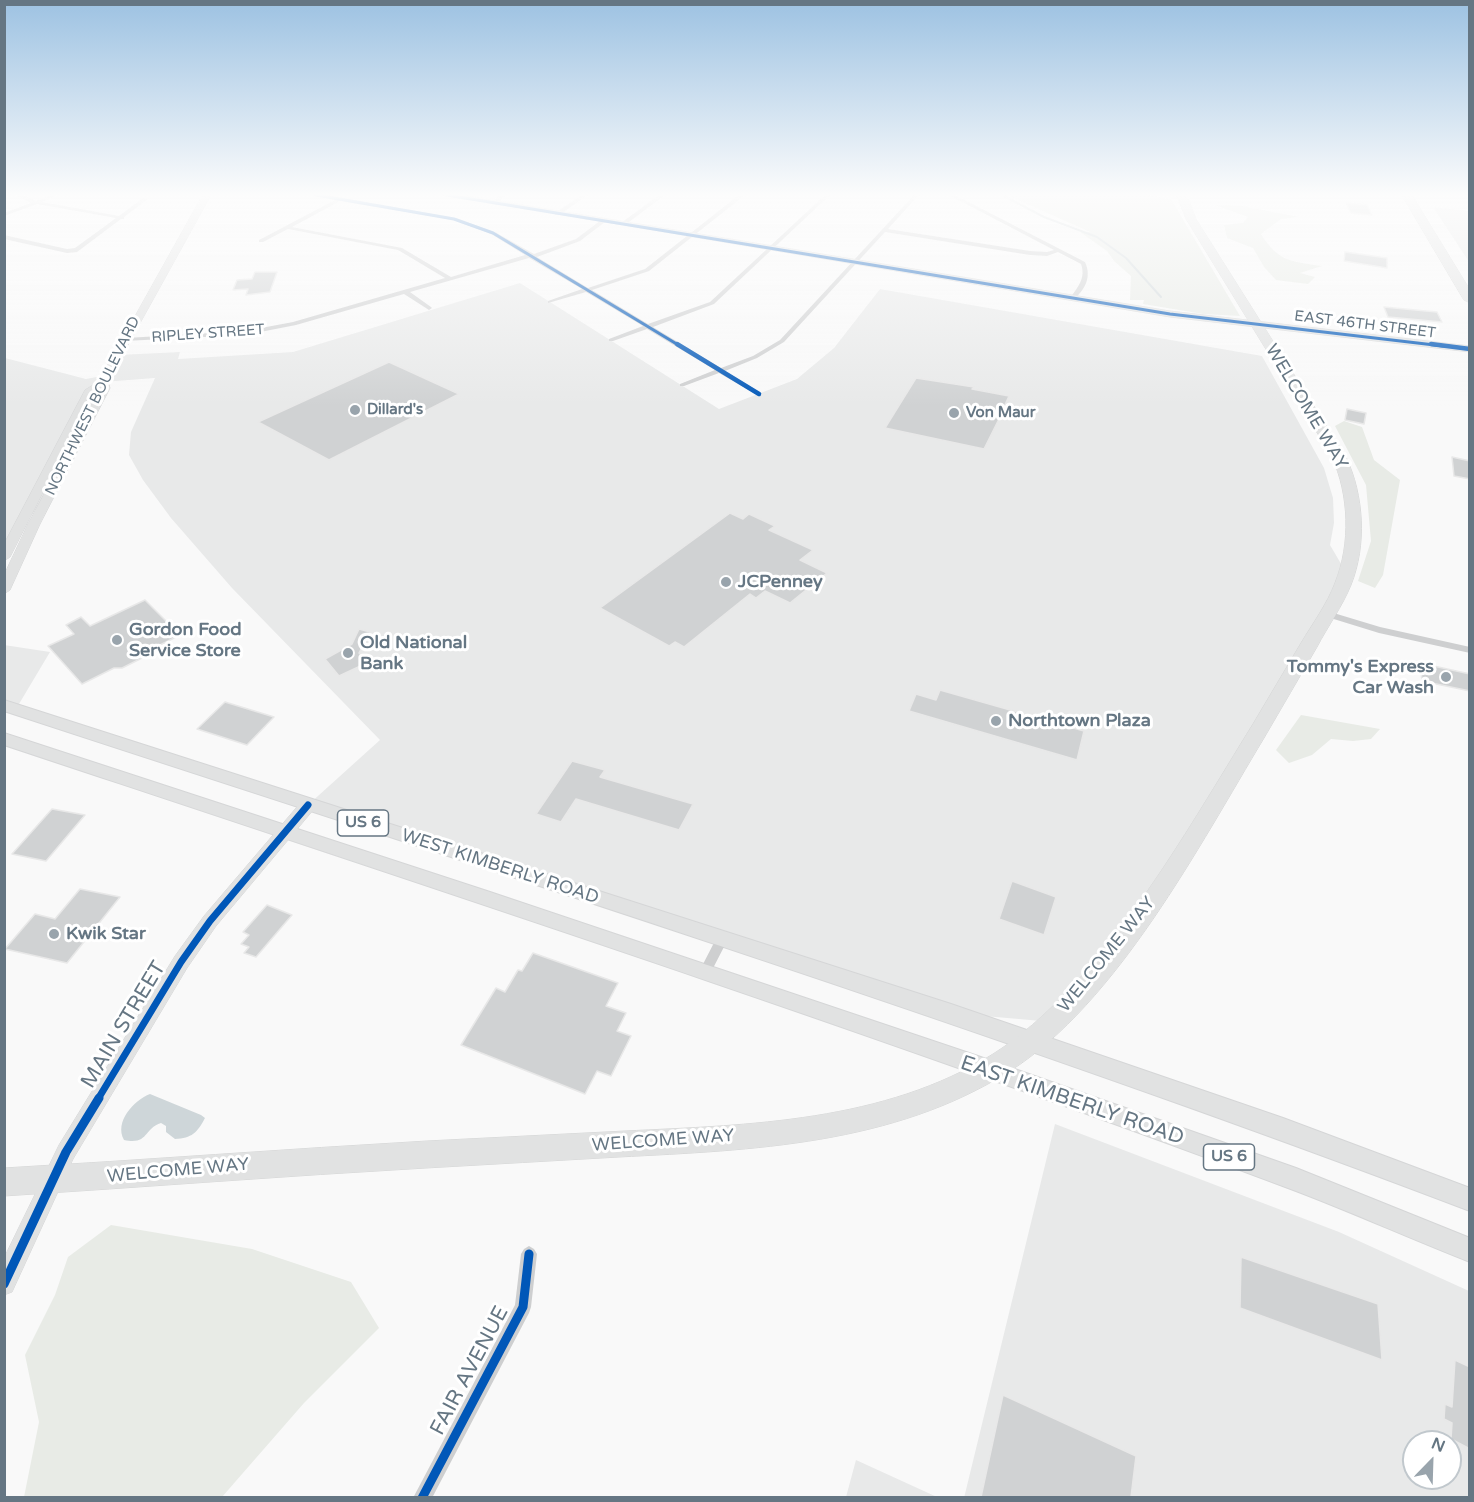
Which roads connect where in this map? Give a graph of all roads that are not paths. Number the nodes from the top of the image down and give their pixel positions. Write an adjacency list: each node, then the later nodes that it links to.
1 (168, 265): 23 (street, NORTHWEST BOULEVARD)
2 (430, 265): 12 (street)
3 (501, 265): 12 (street, RIPLEY STREET)
4 (548, 265): 15 (street)
5 (653, 265): 15 (street)
6 (753, 265): 22 (street)
7 (851, 265): 26 (street)
8 (873, 265): 17 (street, EAST 46TH STREET)
9 (1084, 265): 17 (street)
10 (1220, 265): 21 (highway, WELCOME WAY)
11 (1449, 265): 13 (highway)
12 (451, 279): 16 (street, RIPLEY STREET)
13 (1458, 280): 14 (street); 18 (highway)
14 (1470, 281)
15 (589, 290): 19 (street); 22 (street)
16 (405, 292): 20 (street); 23 (street, RIPLEY STREET)
17 (1073, 298): 21 (street, EAST 46TH STREET)
18 (1470, 300)
19 (550, 302)
20 (429, 308)
21 (1257, 325): 25 (street, EAST 46TH STREET); 32 (highway, WELCOME WAY)
22 (650, 327): 24 (street); 26 (street)
23 (126, 340): 27 (street, NORTHWEST BOULEVARD)
24 (611, 340)
25 (1470, 349)
26 (720, 370): 28 (street); 29 (street)
27 (102, 383): 30 (street, NORTHWEST BOULEVARD); 31 (street, NORTHWEST BOULEVARD)
28 (682, 385)
29 (759, 394)
30 (4, 558)
31 (4, 590)
32 (1327, 614): 33 (street); 40 (highway, WELCOME WAY)
33 (1470, 650)
34 (4, 705): 36 (main road, WEST KIMBERLY ROAD / US 6)
35 (4, 739): 37 (main road, WEST KIMBERLY ROAD / US 6)
36 (308, 805): 37 (street, MAIN STREET); 38 (main road, WEST KIMBERLY ROAD / US 6)
37 (286, 831): 39 (main road, WEST KIMBERLY ROAD / US 6); 42 (street, MAIN STREET)
38 (722, 939): 39 (street); 40 (main road, US 6)
39 (705, 972): 41 (main road, EAST KIMBERLY ROAD / US 6)
40 (1028, 1041): 41 (highway, WELCOME WAY); 44 (main road, US 6)
41 (986, 1070): 42 (highway, WELCOME WAY); 45 (main road, EAST KIMBERLY ROAD / US 6)
42 (52, 1180): 43 (highway, WELCOME WAY); 47 (street, MAIN STREET)
43 (4, 1182)
44 (1470, 1200)
45 (1470, 1250)
46 (529, 1254): 48 (street, FAIR AVENUE)
47 (4, 1284)
48 (422, 1497)

